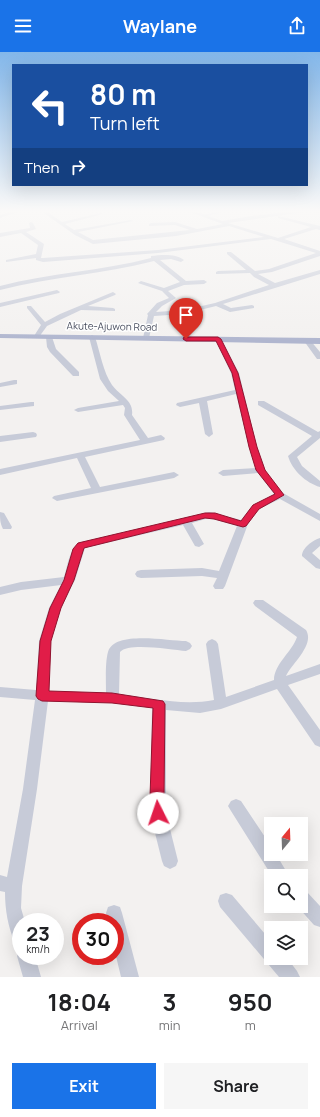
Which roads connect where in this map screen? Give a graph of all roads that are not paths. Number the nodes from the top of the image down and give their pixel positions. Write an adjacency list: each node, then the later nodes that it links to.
1 (130, 254): 5 (street)
2 (149, 254): 6 (street)
3 (230, 254): 9 (street)
4 (320, 254): 9 (street)
5 (40, 255): 8 (street)
6 (155, 259): 7 (street); 14 (street); 16 (street)
7 (180, 260)
8 (8, 261)
9 (253, 272): 11 (street); 15 (street)
10 (320, 272): 15 (street)
11 (218, 273)
12 (204, 282): 14 (street)
13 (141, 283): 17 (street)
14 (183, 284): 17 (street)
15 (274, 285): 22 (street)
16 (0, 288)
17 (164, 290): 28 (street)
18 (57, 292): 21 (street)
19 (18, 293): 21 (street)
20 (112, 294): 26 (street)
21 (26, 299): 23 (street)
22 (217, 304): 25 (street); 28 (street)
23 (0, 305)
24 (29, 307): 29 (street)
25 (252, 307)
26 (78, 308): 27 (street); 29 (street)
27 (113, 310)
28 (150, 314): 34 (street)
29 (44, 325): 31 (street)
30 (0, 336): 31 (main road, Akute-Ajuwon Road)
31 (37, 336): 32 (main road, Akute-Ajuwon Road)
32 (49, 337): 33 (main road, Akute-Ajuwon Road); 39 (street)
33 (92, 337): 34 (main road, Akute-Ajuwon Road); 44 (street)
34 (146, 338): 35 (main road, Akute-Ajuwon Road)
35 (218, 339): 36 (main road, Akute-Ajuwon Road); 42 (street)
36 (308, 341): 37 (main road, Akute-Ajuwon Road); 38 (street)
37 (320, 341)
38 (320, 357)
39 (76, 374)
40 (14, 382): 41 (street)
41 (0, 385)
42 (240, 391): 43 (street); 57 (street)
43 (203, 400): 47 (street); 50 (street)
44 (124, 402): 49 (street); 55 (street)
45 (261, 403): 51 (street)
46 (32, 404): 48 (street)
47 (180, 405)
48 (0, 408)
49 (78, 410)
50 (209, 434)
51 (318, 434): 61 (street)
52 (33, 435): 54 (street)
53 (161, 438): 55 (street)
54 (0, 439)
55 (146, 442): 56 (street)
56 (80, 455): 58 (street); 62 (street)
57 (261, 470): 59 (street); 63 (street)
58 (0, 472)
59 (223, 473)
60 (174, 475): 62 (street)
61 (320, 484)
62 (97, 490): 64 (street)
63 (280, 495): 66 (street); 68 (street)
64 (57, 498)
65 (0, 515): 69 (street)
66 (320, 518)
67 (186, 521): 68 (street); 71 (street); 75 (street)
68 (243, 524): 74 (street)
69 (7, 527)
70 (320, 542): 72 (street)
71 (199, 544)
72 (320, 565)
73 (141, 574): 74 (street)
74 (223, 575): 76 (street)
75 (69, 580): 77 (street); 84 (street)
76 (219, 586)
77 (0, 591)
78 (259, 603): 82 (street)
79 (212, 644): 87 (street)
80 (186, 646): 85 (street)
81 (320, 669): 82 (street)
82 (280, 684): 87 (street); 88 (street)
83 (0, 692): 84 (street)
84 (42, 696): 85 (street); 92 (street)
85 (112, 698): 86 (street)
86 (159, 704): 87 (street); 90 (street)
87 (221, 704)
88 (320, 741)
89 (236, 806): 91 (street)
90 (170, 861)
91 (276, 869)
92 (7, 884): 95 (street)
93 (226, 901): 97 (street)
94 (308, 906): 96 (street)
95 (14, 913)
96 (320, 919)
97 (264, 946)
98 (124, 953): 102 (street)
99 (29, 965): 101 (street)
100 (281, 965): 103 (street)
101 (32, 977)
102 (130, 977)
103 (291, 977)

